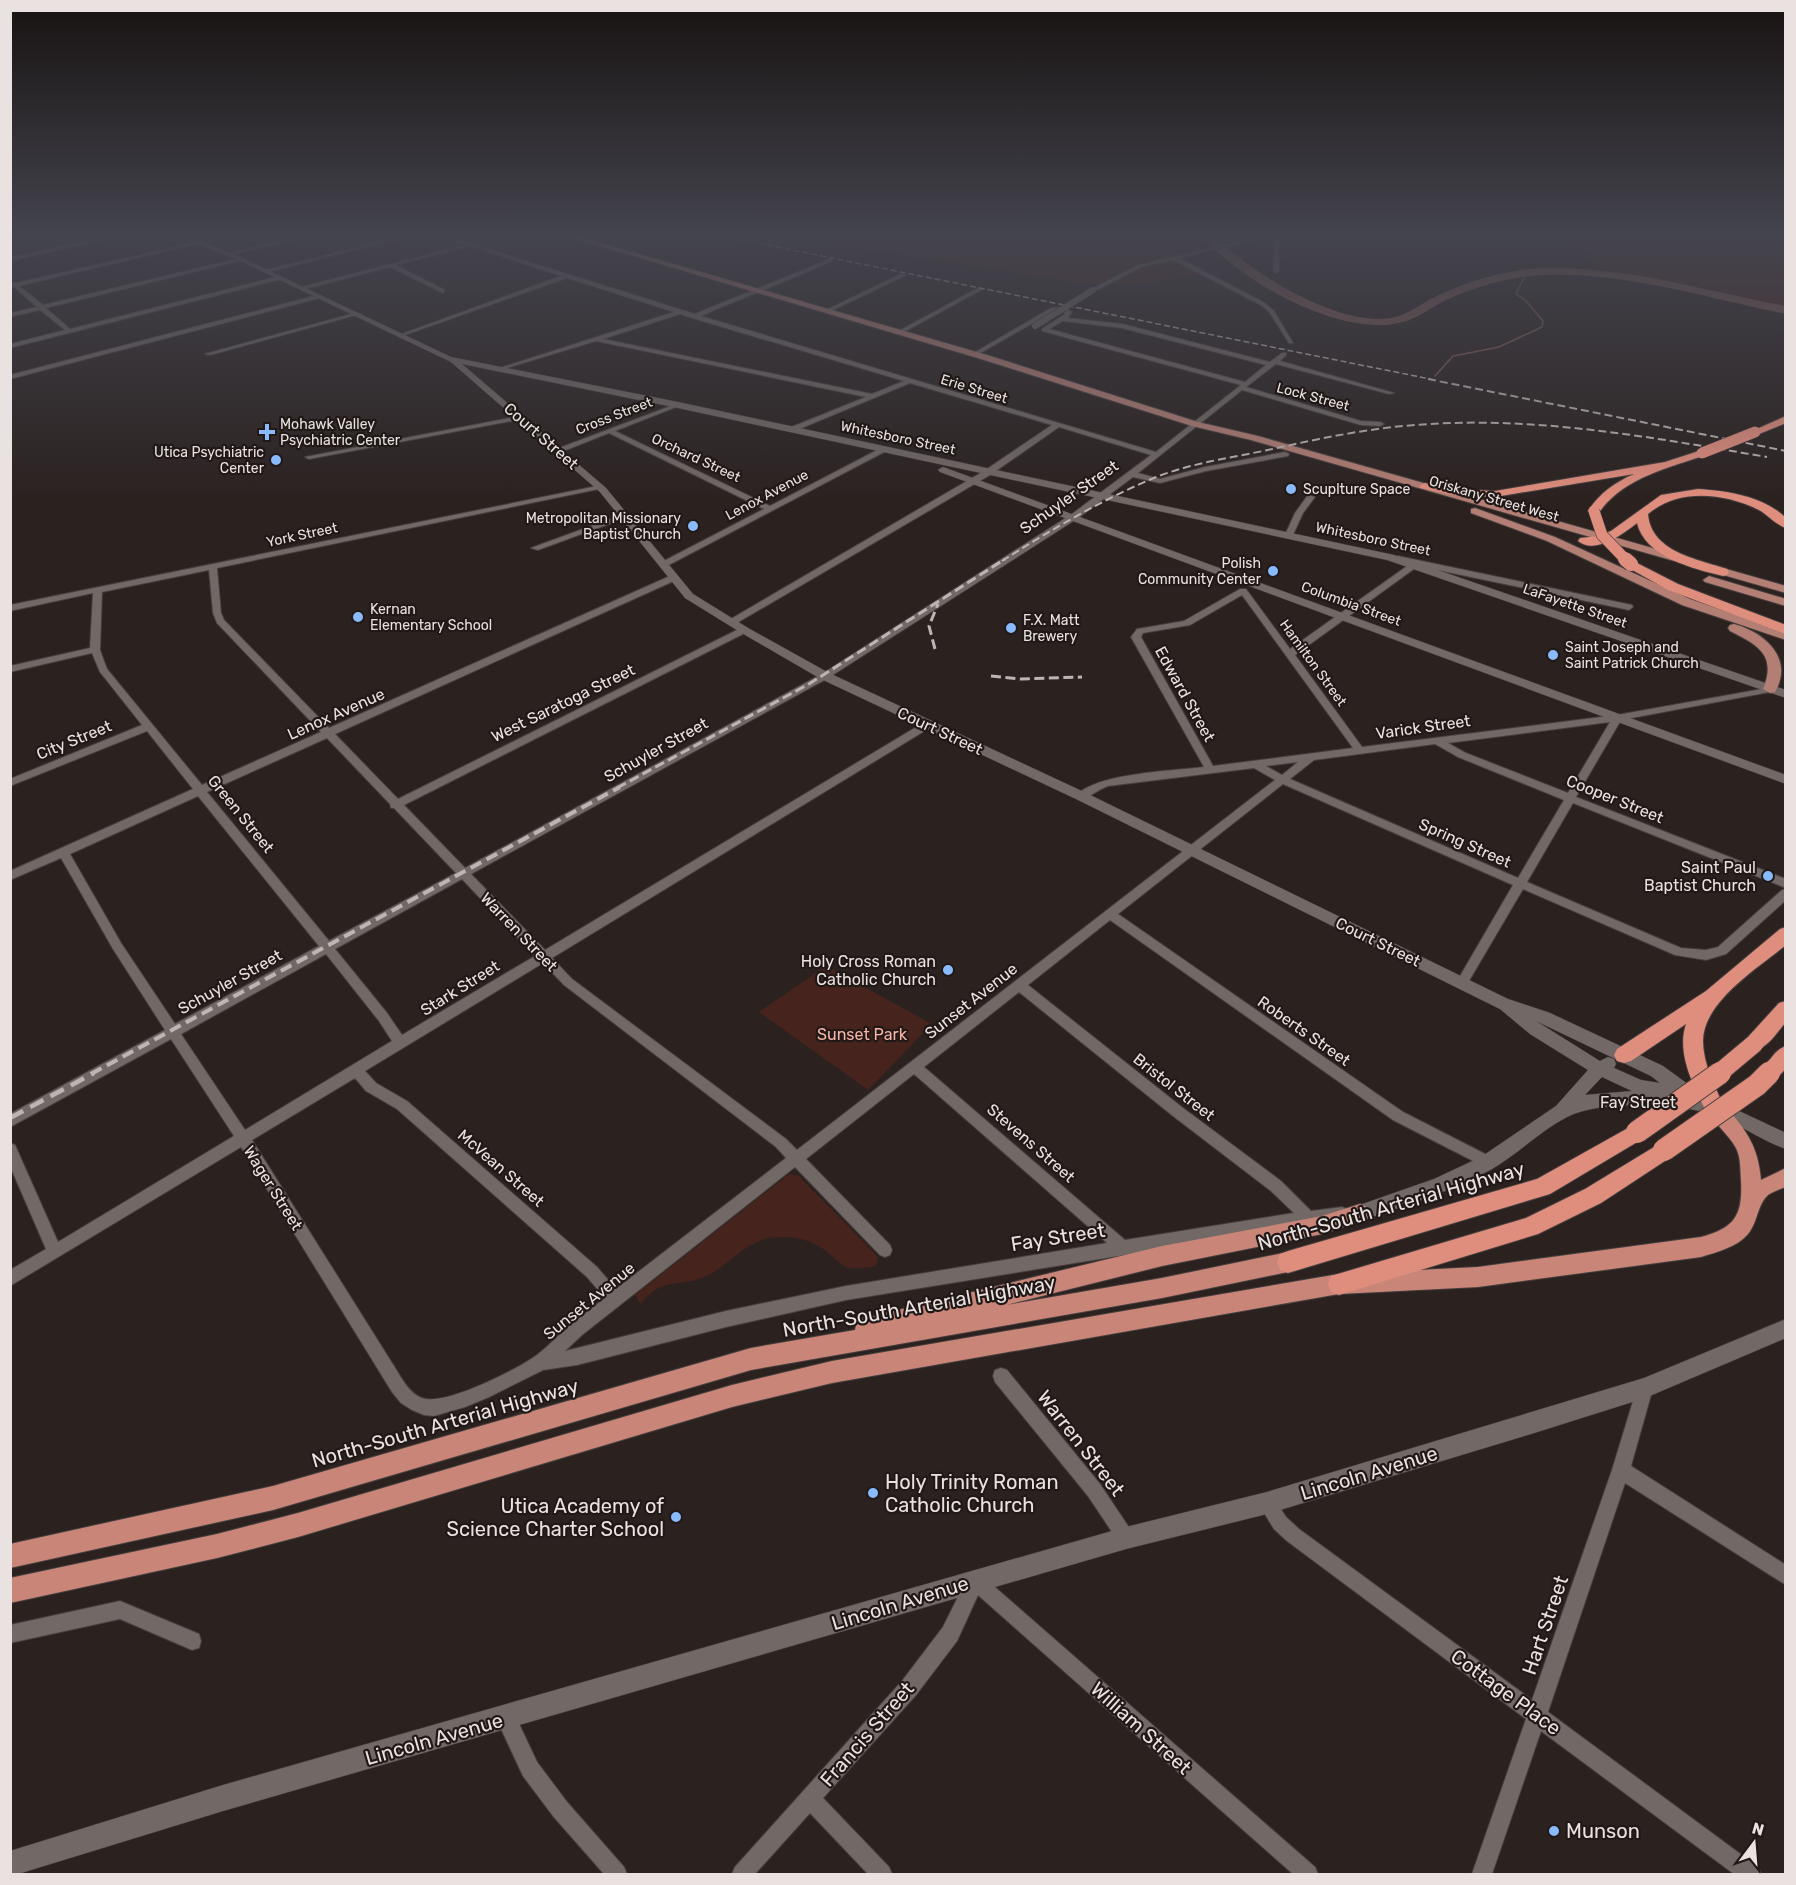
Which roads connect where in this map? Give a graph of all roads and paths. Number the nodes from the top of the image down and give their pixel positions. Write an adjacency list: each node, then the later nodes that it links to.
1 (61, 324): 16 (street)
2 (97, 324): 16 (street)
3 (214, 324): 28 (street)
4 (320, 324): 22 (street)
5 (377, 324): 18 (street, Whitesboro Street)
6 (434, 324): 18 (street)
7 (643, 324): 19 (street)
8 (717, 324): 29 (street, Erie Street)
9 (872, 324): 17 (main road, Oriskany Street West)
10 (915, 324): 17 (street)
11 (1029, 324): 24 (street)
12 (1038, 324): 24 (street, bridge)
13 (1054, 324): 30 (street, Lock Street)
14 (1105, 324): 26 (street)
15 (1280, 324): 20 (street)
16 (69, 331): 21 (street)
17 (900, 332): 24 (main road, Oriskany Street West)
18 (401, 336): 25 (street, Whitesboro Street)
19 (596, 339): 27 (street); 32 (street)
20 (1291, 342)
21 (10, 346)
22 (208, 354)
23 (1284, 354): 26 (street, Schuyler Street)
24 (979, 356): 36 (main road, Oriskany Street West)
25 (449, 359): 27 (street, Whitesboro Street); 34 (street, Court Street)
26 (1273, 363): 30 (street, Schuyler Street); 31 (street)
27 (502, 369): 33 (street, Whitesboro Street)
28 (10, 377)
29 (909, 381): 32 (street); 38 (street, Erie Street)
30 (1244, 386): 36 (street, Schuyler Street); 37 (street, Lock Street)
31 (1390, 393)
32 (872, 396): 39 (street)
33 (678, 405): 39 (street, Whitesboro Street); 40 (street, Cross Street)
34 (520, 418): 41 (street, Court Street); 46 (street)
35 (1785, 419): 47 (highway, bridge)
36 (1195, 424): 44 (street, Schuyler Street); 45 (main road, Oriskany Street West); 51 (main road, Oriskany Street West)
37 (1380, 424)
38 (1056, 426): 44 (street, Erie Street); 48 (street)
39 (792, 430): 42 (street, Whitesboro Street)
40 (610, 431): 41 (street, Cross Street); 56 (street, Orchard Street)
41 (558, 450): 52 (street, Court Street)
42 (884, 450): 43 (street, Whitesboro Street); 56 (street, Lenox Avenue)
43 (907, 454): 48 (street, Whitesboro Street); 50 (street, Columbia Street)
44 (1156, 454): 49 (street, Schuyler Street)
45 (1285, 454): 49 (street); 55 (main road, Oriskany Street West)
46 (309, 457)
47 (1672, 464): 51 (highway); 68 (highway, bridge)
48 (991, 471): 50 (street); 53 (street, Whitesboro Street)
49 (1132, 474): 53 (street, Schuyler Street)
50 (975, 481): 59 (street, Columbia Street); 81 (street)
51 (1425, 486): 62 (main road, Oriskany Street West)
52 (599, 487): 58 (street, Court Street); 70 (street, York Street)
53 (1103, 496): 59 (street, Schuyler Street); 61 (street, Whitesboro Street)
54 (1311, 497): 61 (street)
55 (1455, 503): 63 (main road, Oriskany Street West); 66 (main road)
56 (770, 509): 67 (street, Lenox Avenue)
57 (1642, 513): 60 (highway); 62 (highway); 71 (highway)
58 (624, 517): 64 (street); 67 (street, Court Street)
59 (1073, 517): 73 (street, Columbia Street); 88 (street, Schuyler Street)
60 (1785, 525)
61 (1288, 535): 65 (street, Whitesboro Street)
62 (1609, 539): 63 (highway); 71 (main road, Oriskany Street West)
63 (1584, 542): 76 (main road, Oriskany Street West)
64 (535, 548)
65 (1390, 557): 69 (street, LaFayette Street); 77 (street, Whitesboro Street)
66 (1599, 562): 84 (main road); 89 (main road)
67 (663, 564): 72 (street, Court Street)
68 (1631, 564): 80 (highway); 83 (highway)
69 (1414, 565): 79 (street); 89 (street, LaFayette Street)
70 (213, 566): 74 (street, York Street); 94 (street, Warren Street)
71 (1723, 572): 75 (main road, Oriskany Street West)
72 (673, 578): 81 (street, Court Street); 94 (street, Lenox Avenue)
73 (1243, 586): 79 (street, Columbia Street); 86 (street, Hamilton Street); 99 (street, Edward Street)
74 (98, 590): 78 (street, York Street); 85 (street)
75 (1785, 590)
76 (1785, 603)
77 (1629, 607)
78 (10, 608)
79 (1342, 617): 86 (street); 91 (street, Columbia Street)
80 (1785, 620)
81 (732, 622): 82 (street, Court Street)
82 (744, 630): 88 (street, Court Street); 106 (street, West Saratoga Street)
83 (1785, 630)
84 (1785, 636)
85 (95, 650): 87 (street); 93 (street, Green Street)
86 (1290, 654): 96 (street, Hamilton Street)
87 (10, 669)
88 (825, 676): 92 (street, Court Street); 109 (street, Schuyler Street)
89 (1770, 689): 90 (street, LaFayette Street); 91 (street, Varick Street)
90 (1785, 694)
91 (1617, 718): 95 (street, Varick Street); 101 (street, Columbia Street); 105 (street)
92 (927, 725): 104 (street, Court Street); 117 (street, Stark Street)
93 (149, 726): 102 (street, City Street); 103 (street, Green Street)
94 (329, 733): 103 (street, Lenox Avenue); 106 (street, Warren Street)
95 (1435, 740): 96 (street, Varick Street); 105 (street, Cooper Street)
96 (1360, 751): 97 (street, Varick Street)
97 (1310, 758): 98 (street, Varick Street); 100 (street, Sunset Avenue)
98 (1257, 765): 99 (street, Varick Street); 100 (street, Spring Street)
99 (1211, 771): 104 (street, Varick Street)
100 (1283, 780): 107 (street, Sunset Avenue); 111 (street, Spring Street)
101 (1785, 780)
102 (10, 783)
103 (201, 790): 108 (street, Lenox Avenue); 116 (street, Green Street)
104 (1081, 796): 107 (street, Court Street)
105 (1570, 798): 111 (street); 112 (street, Cooper Street)
106 (395, 805): 109 (street, Warren Street)
107 (1192, 851): 114 (street, Sunset Avenue); 118 (street, Court Street)
108 (63, 852): 110 (street, Lenox Avenue); 123 (street, Wager Street)
109 (463, 874): 116 (street, Schuyler Street); 117 (street, Warren Street)
110 (10, 876)
111 (1519, 884): 113 (street, Spring Street); 118 (street)
112 (1785, 884)
113 (1785, 893)
114 (1110, 914): 119 (street, Sunset Avenue); 138 (street, Roberts Street)
115 (1785, 934): 120 (highway)
116 (328, 948): 123 (street, Schuyler Street); 124 (street, Green Street)
117 (543, 957): 124 (street, Stark Street); 137 (street, Warren Street)
118 (1462, 982): 121 (street, Court Street)
119 (1018, 985): 127 (street, Sunset Avenue); 142 (street, Bristol Street)
120 (1713, 996): 125 (highway); 131 (highway)
121 (1502, 1003): 125 (street, Court Street); 128 (street, Court Street)
122 (1785, 1008): 146 (highway, North-South Arterial Highway, bridge)
123 (174, 1031): 133 (street, Schuyler Street); 134 (street, Wager Street)
124 (401, 1044): 129 (street, Stark Street)
125 (1624, 1055): 128 (street, Fay Street); 130 (street, Court Street)
126 (1781, 1059): 148 (highway, bridge)
127 (915, 1067): 137 (street, Sunset Avenue); 143 (street, Stevens Street)
128 (1601, 1068): 130 (street, Court Street); 132 (street, Fay Street)
129 (357, 1071): 134 (street, Stark Street); 149 (street, McVean Street)
130 (1683, 1092): 131 (street, Court Street)
131 (1714, 1107): 132 (street, Fay Street); 135 (street, Court Street); 140 (highway)
132 (1562, 1110): 138 (street, Fay Street)
133 (10, 1121)
134 (243, 1138): 145 (street, Stark Street); 152 (street, Wager Street)
135 (1785, 1142)
136 (10, 1149): 145 (street)
137 (797, 1159): 144 (street, Warren Street); 149 (street, Sunset Avenue)
138 (1488, 1162): 141 (street, Fay Street)
139 (1785, 1177): 140 (highway)
140 (1752, 1202): 148 (highway)
141 (1360, 1213): 142 (street, Fay Street); 151 (highway)
142 (1307, 1218): 143 (street, Fay Street)
143 (1123, 1248): 152 (street, Fay Street)
144 (885, 1250)
145 (55, 1252): 147 (street, Stark Street)
146 (1288, 1262): 151 (highway, North-South Arterial Highway)
147 (10, 1279)
148 (1338, 1284): 161 (highway)
149 (616, 1300): 152 (street, Sunset Avenue)
150 (1785, 1328): 154 (street, Lincoln Avenue)
151 (751, 1359): 158 (highway, North-South Arterial Highway)
152 (541, 1362)
153 (1002, 1376): 157 (street, Warren Street)
154 (1645, 1388): 155 (street, Hart Street); 156 (street, Lincoln Avenue)
155 (1621, 1470): 159 (street); 164 (street, Hart Street)
156 (1266, 1503): 157 (street, Lincoln Avenue); 164 (street, Cottage Place)
157 (1126, 1538): 160 (street, Lincoln Avenue)
158 (10, 1556)
159 (1785, 1576)
160 (975, 1581): 165 (street, Lincoln Avenue); 166 (street, Francis Street); 171 (street, William Street)
161 (10, 1591)
162 (10, 1634): 163 (street)
163 (192, 1641)
164 (1538, 1715): 172 (street, Hart Street); 173 (street, Cottage Place)
165 (506, 1718): 167 (street, Lincoln Avenue); 168 (street)
166 (810, 1799): 169 (street, Francis Street); 170 (street)
167 (26, 1866)
168 (617, 1875)
169 (742, 1875)
170 (882, 1875)
171 (1308, 1875)
172 (1482, 1875)
173 (1751, 1875)

